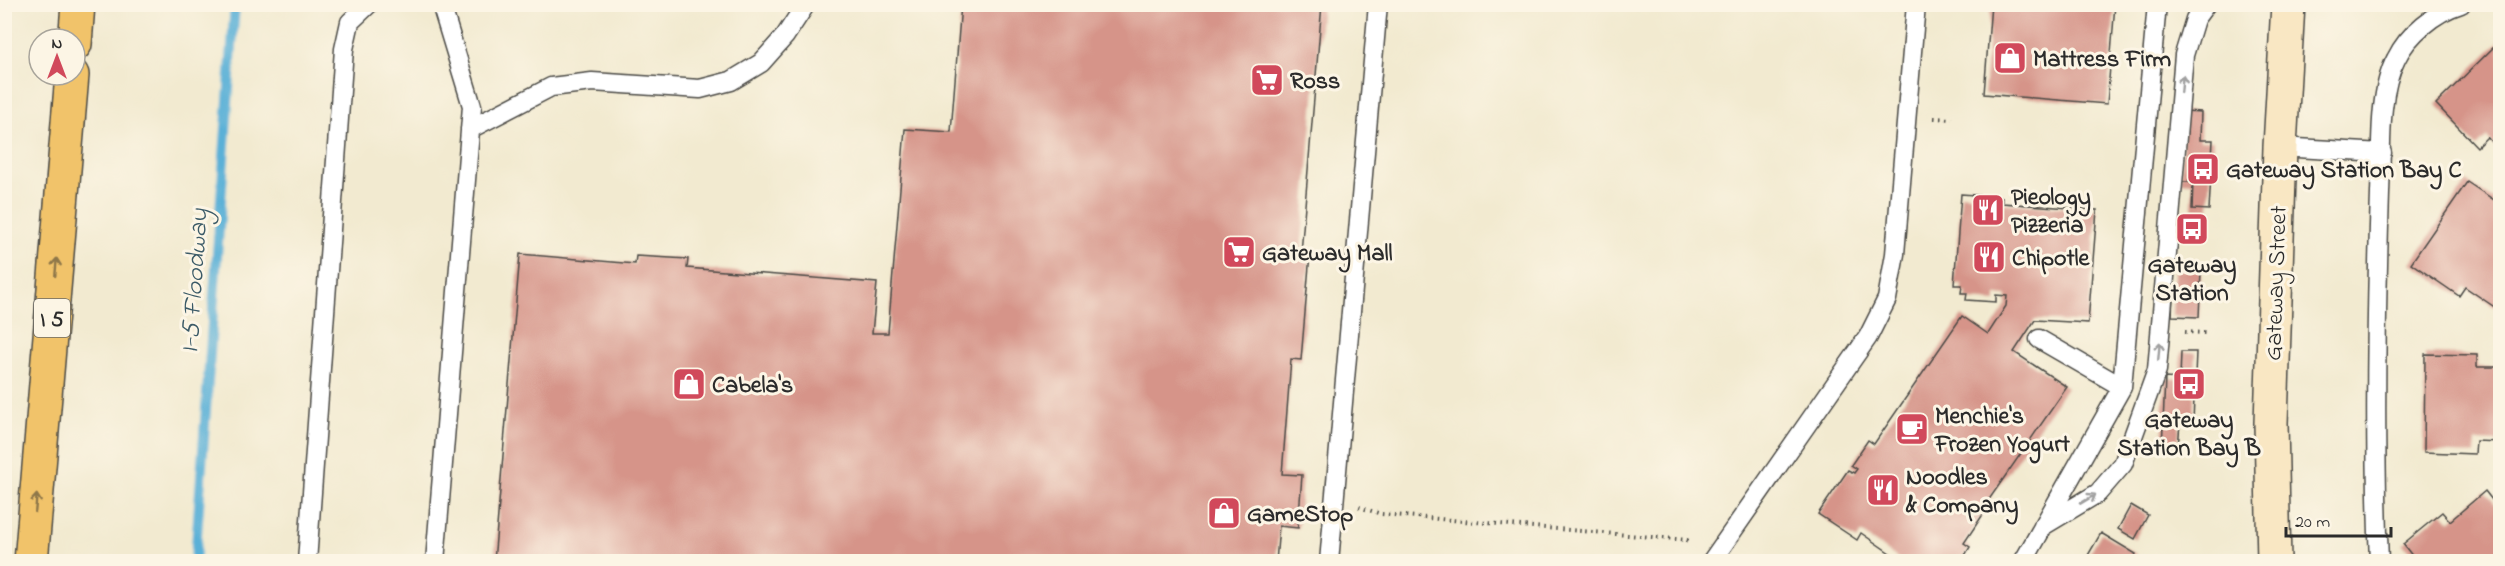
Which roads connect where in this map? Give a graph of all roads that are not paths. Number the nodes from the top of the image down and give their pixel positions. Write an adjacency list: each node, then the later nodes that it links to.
1 (78, 4): 11 (highway)
2 (369, 4): 20 (lane)
3 (441, 4): 13 (lane)
4 (806, 4): 13 (lane)
5 (1378, 4): 22 (lane)
6 (1917, 4): 23 (lane)
7 (2157, 4): 17 (lane)
8 (2206, 4): 18 (lane, one-way to 8)
9 (2288, 4): 14 (main road, Gateway Street)
10 (2461, 4): 15 (lane)
11 (76, 27)
12 (71, 87): 19 (highway, I 5, one-way to 12)
13 (470, 129): 21 (lane)
14 (2280, 147): 15 (lane); 25 (main road, Gateway Street)
15 (2382, 153): 26 (lane)
16 (2039, 339): 17 (lane)
17 (2122, 387): 18 (lane)
18 (2041, 527): 24 (lane)
19 (31, 561)
20 (307, 561)
21 (435, 561)
22 (1329, 561)
23 (1711, 561)
24 (2023, 561)
25 (2274, 561)
26 (2379, 561)

